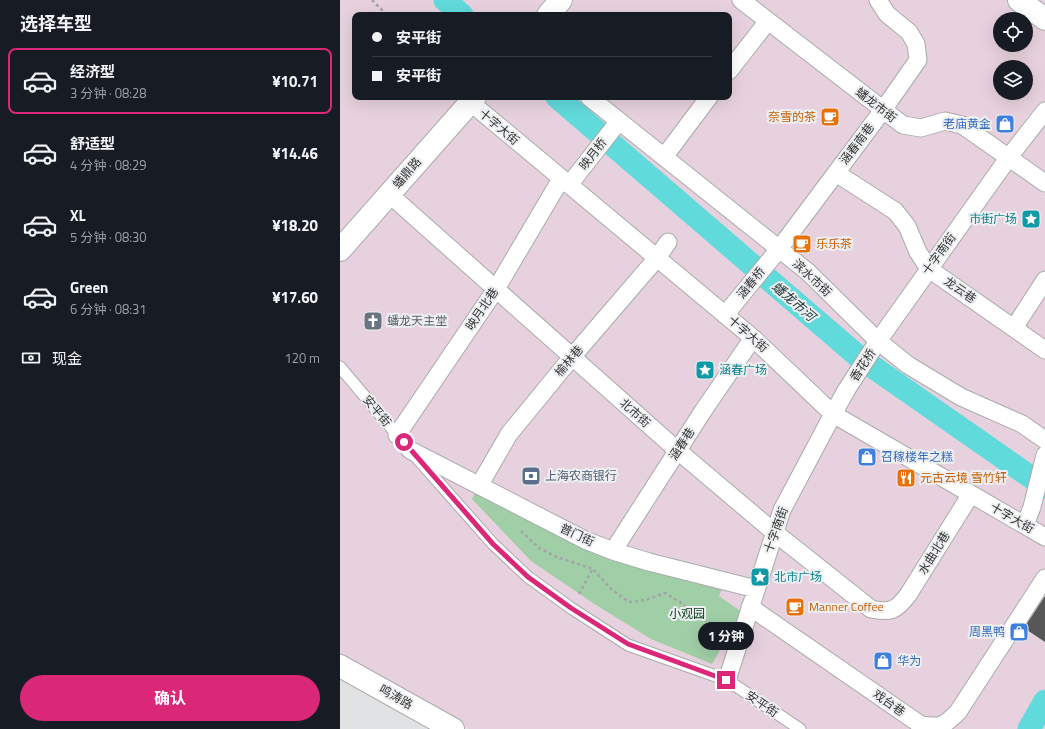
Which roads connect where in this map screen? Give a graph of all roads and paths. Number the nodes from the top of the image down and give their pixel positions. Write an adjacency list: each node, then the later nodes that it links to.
1 (372, 0): 6 (path)
2 (561, 0): 7 (street)
3 (741, 0): 9 (street, 蟠龙市街)
4 (878, 0): 14 (street, 涵春南巷)
5 (1019, 0): 8 (street)
6 (384, 12)
7 (551, 12)
8 (1045, 19)
9 (768, 21): 10 (street); 14 (street, 蟠龙市街)
10 (732, 67)
11 (472, 100): 20 (street, 十字大街); 22 (street, 蟠鼎路)
12 (593, 100): 16 (street, 滨水市街)
13 (707, 100): 17 (street)
14 (883, 110): 18 (street, 蟠龙市街); 19 (street, 涵春南巷)
15 (1045, 111): 18 (street, 十字南街)
16 (619, 122): 17 (street, 滨水市街); 20 (street, 映月桥)
17 (664, 157): 25 (street, 滨水市街)
18 (1009, 157): 21 (street, 蟠龙市街); 27 (street, 十字南街)
19 (836, 173): 25 (street, 涵春南巷); 27 (street, 龙云巷)
20 (565, 182): 26 (street, 十字大街); 29 (street, 映月北巷)
21 (1045, 182)
22 (390, 194): 24 (street, 蟠鼎路); 29 (street, 北市街)
23 (668, 242): 26 (street, 榆林巷)
24 (340, 250)
25 (778, 250): 30 (street, 涵春桥); 33 (street, 滨水市街)
26 (657, 258): 30 (street, 十字大街); 35 (street, 榆林巷)
27 (929, 269): 31 (street, 龙云巷); 33 (street, 十字南街)
28 (1045, 280): 31 (street)
29 (496, 289): 35 (street, 北市街); 39 (street, 映月北巷)
30 (725, 315): 32 (street, 十字大街)
31 (1014, 328): 34 (street, 龙云巷)
32 (753, 338): 38 (street, 十字大街); 42 (street, 涵春巷)
33 (878, 341): 37 (street, 香花桥); 40 (street, 滨水市街)
34 (1045, 350)
35 (572, 357): 42 (street, 北市街); 44 (street, 榆林巷)
36 (340, 367): 39 (lane, 安平街)
37 (847, 389): 38 (street, 十字南街)
38 (833, 414): 45 (street, 十字大街); 48 (street, 十字南街)
39 (397, 435): 41 (lane, 安平街)
40 (1045, 440)
41 (410, 450): 44 (street, 普门街); 55 (lane, 安平街)
42 (677, 450): 48 (street, 北市街); 50 (street, 涵春巷)
43 (1045, 454): 47 (street)
44 (479, 486): 46 (street, 普门街)
45 (971, 494): 47 (street, 十字大街); 56 (street, 水曲北巷)
46 (502, 498): 50 (street, 普门街); 51 (path)
47 (1025, 525): 49 (street, 十字大街)
48 (774, 532): 53 (street, 十字南街); 56 (street, 北市街)
49 (1045, 537)
50 (609, 550): 51 (path); 53 (street, 普门街)
51 (593, 569): 55 (path); 57 (path)
52 (1045, 578): 54 (street, 戏台巷)
53 (756, 589): 54 (street, 十字南街)
54 (750, 607): 57 (street, 十字南街)
55 (571, 608): 59 (lane, 安平街)
56 (893, 610)
57 (741, 635): 59 (street, 十字南街)
58 (340, 666): 60 (street, 鸣涛路)
59 (726, 680): 61 (lane, 安平街)
60 (453, 729)
61 (800, 729)

